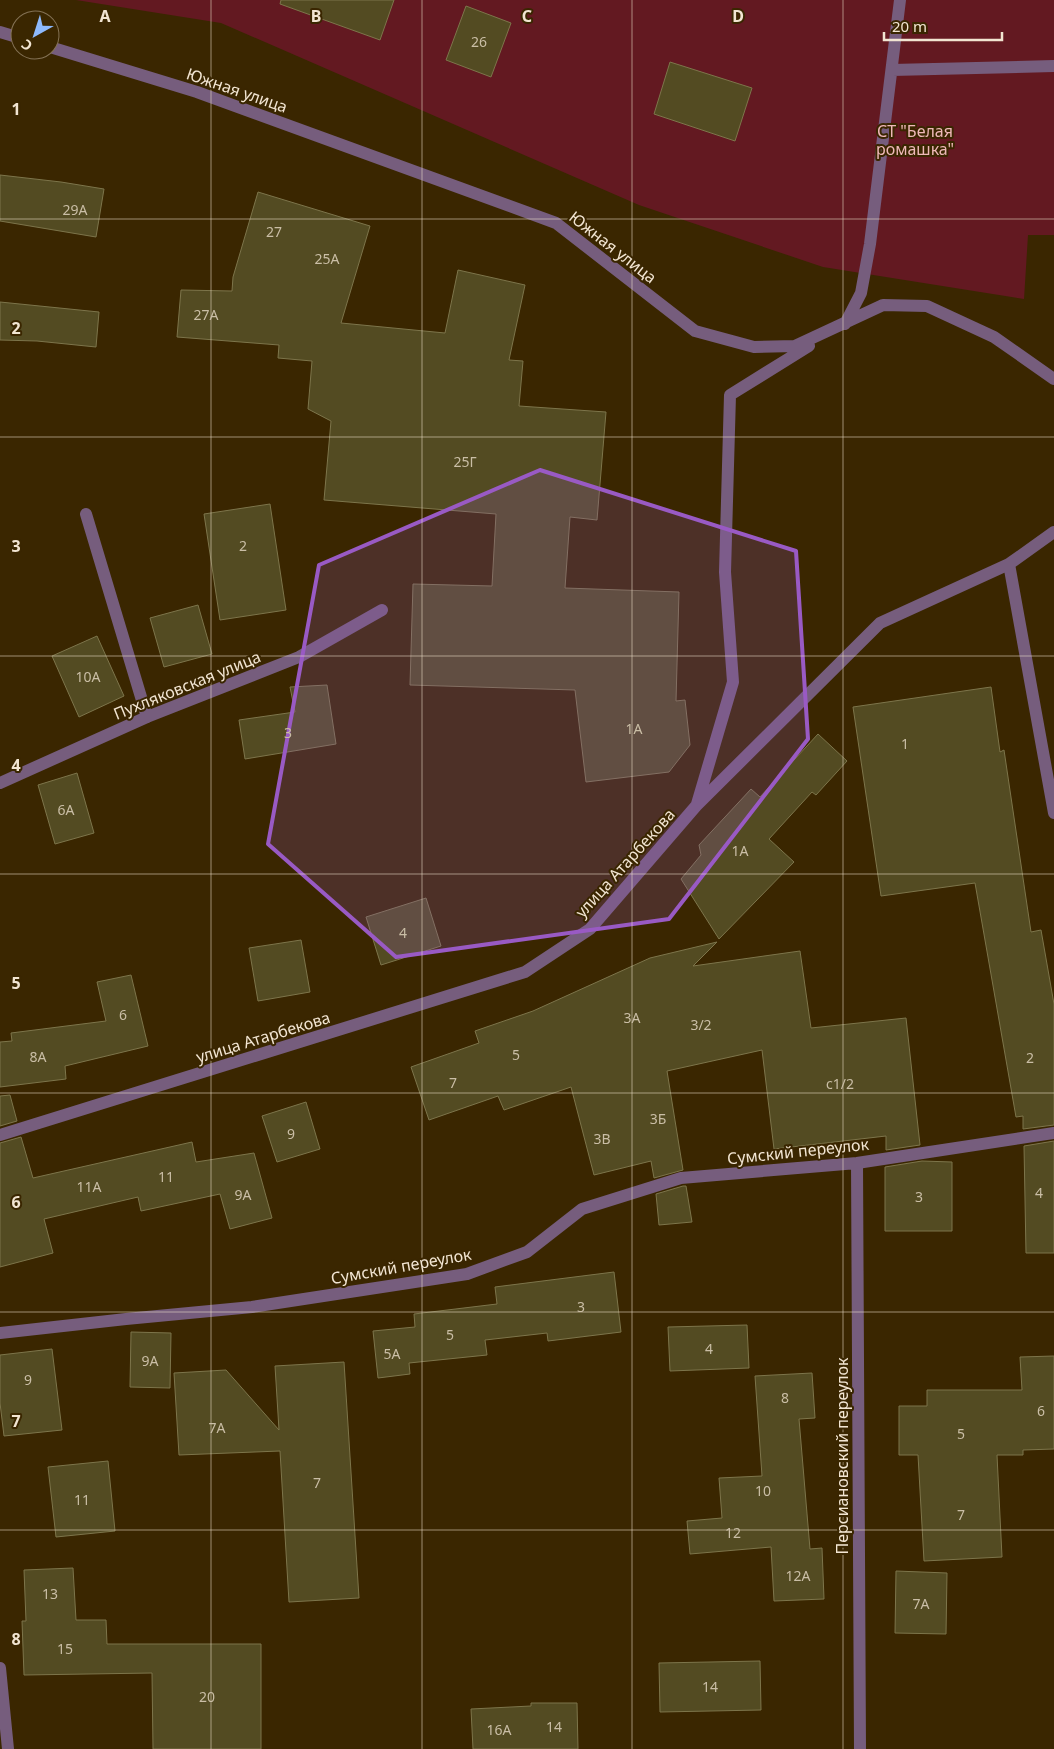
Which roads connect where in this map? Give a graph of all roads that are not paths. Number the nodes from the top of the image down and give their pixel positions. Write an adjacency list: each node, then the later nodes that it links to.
1 (900, 0): 4 (street)
2 (60, 50): 5 (street, Южная улица)
3 (1054, 66): 4 (street)
4 (892, 70): 5 (street)
5 (846, 323): 6 (street, Южная улица); 13 (street)
6 (1054, 379)
7 (86, 514): 11 (street)
8 (1054, 532): 9 (street)
9 (1009, 564): 13 (street, улица Атарбекова); 14 (street)
10 (382, 610): 11 (street, Пухляковская улица)
11 (147, 717): 12 (street, Пухляковская улица)
12 (0, 783)
13 (696, 806): 16 (street, улица Атарбекова)
14 (1054, 813)
15 (1054, 1133): 17 (street, Сумский переулок)
16 (0, 1135)
17 (857, 1163): 18 (street, Сумский переулок); 21 (street, Персиановский переулок)
18 (0, 1332)
19 (0, 1668): 20 (street)
20 (8, 1749)
21 (860, 1749)

